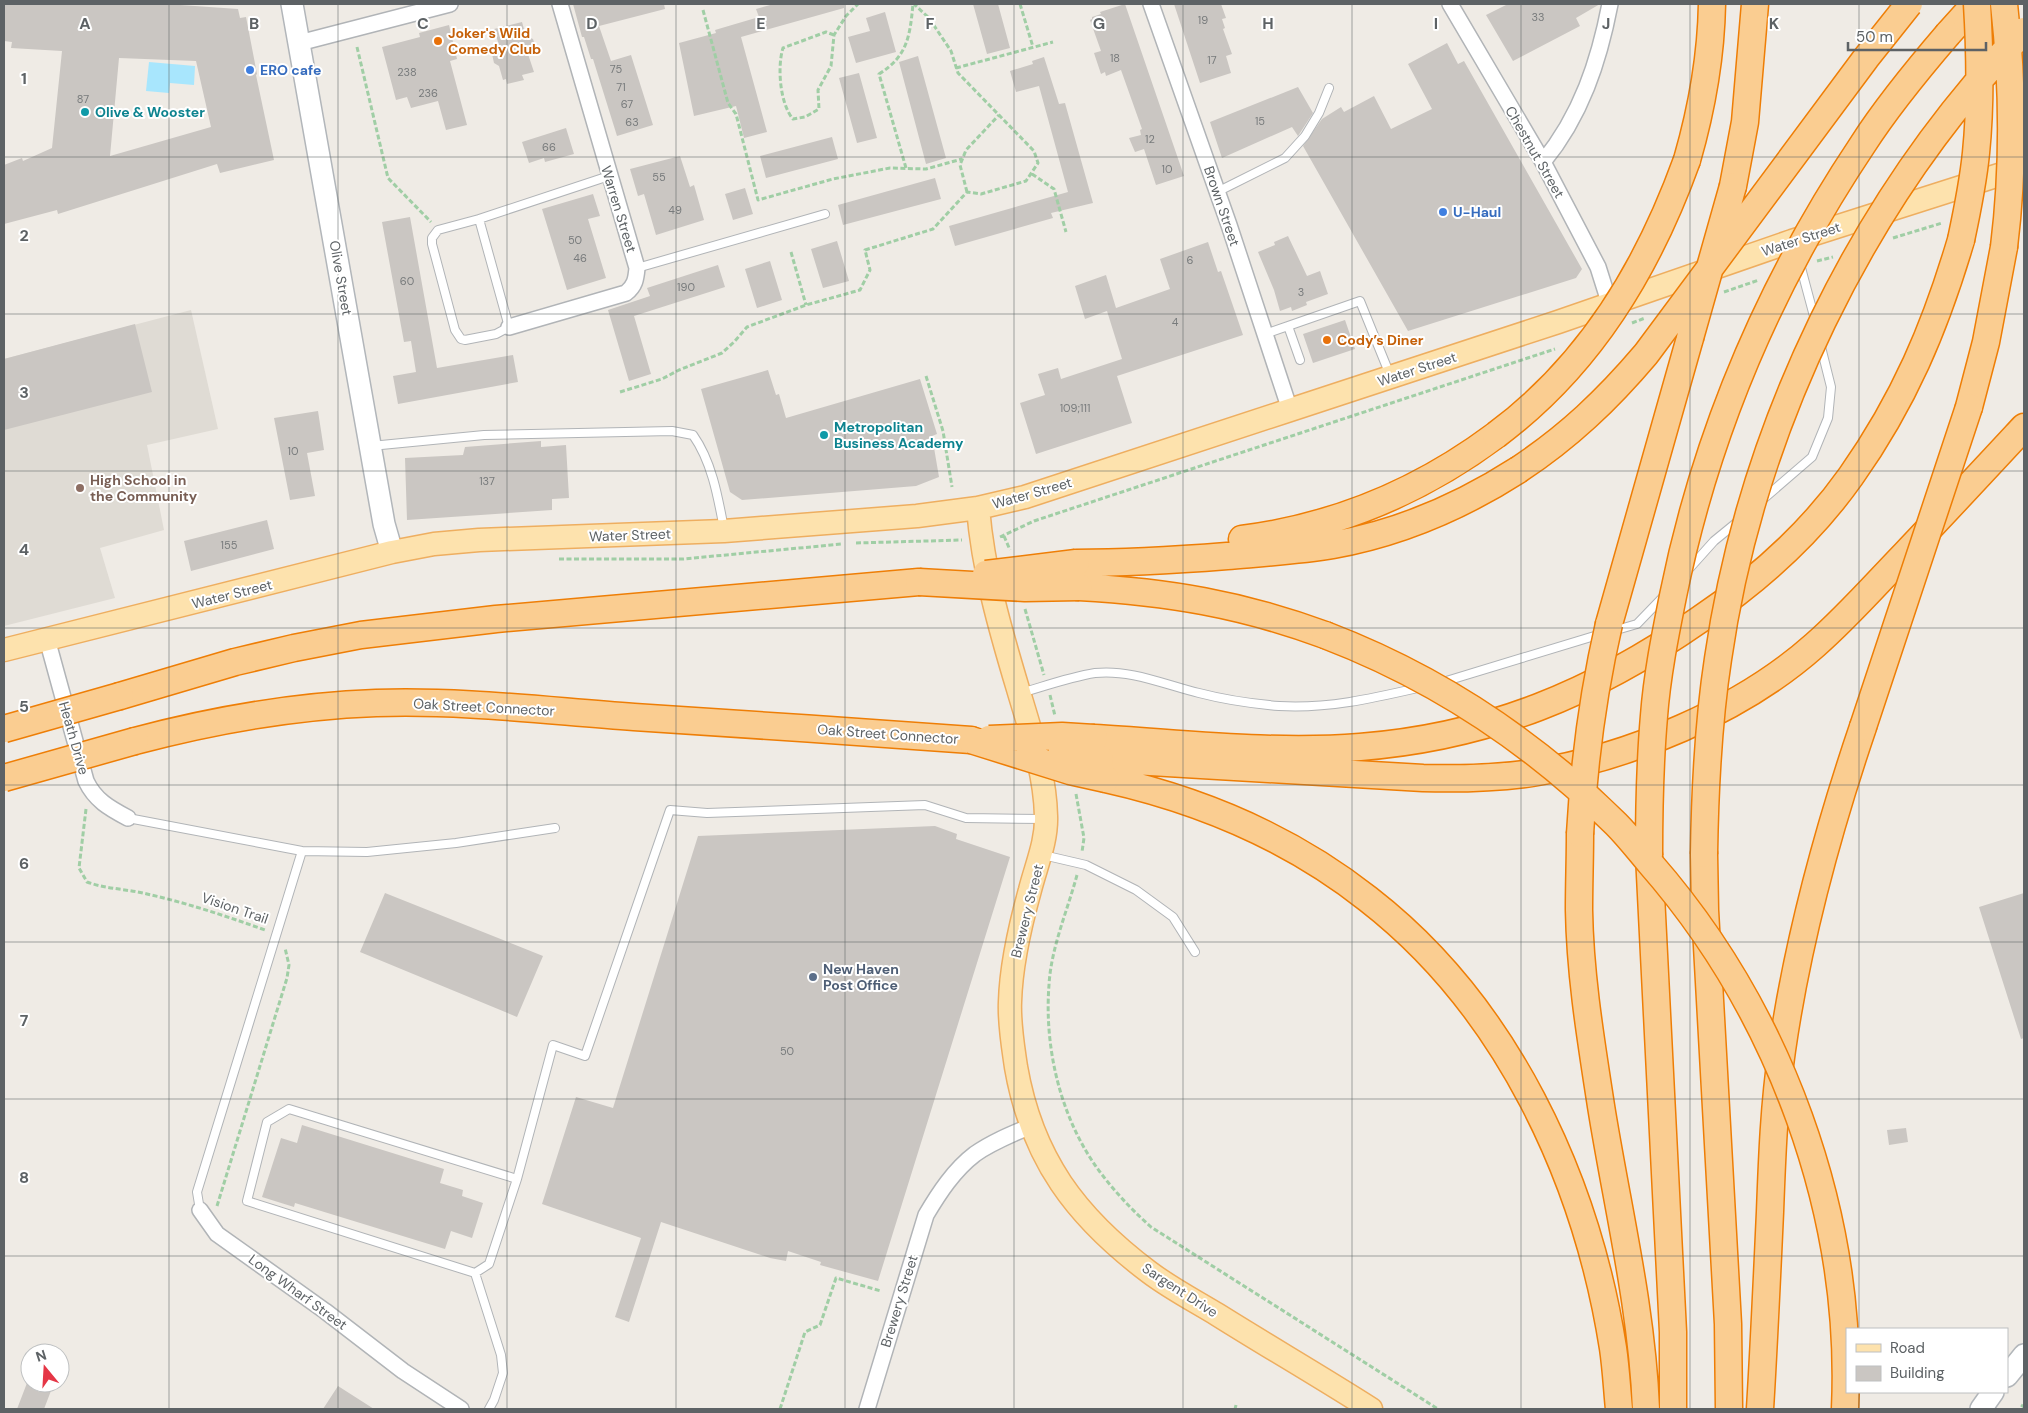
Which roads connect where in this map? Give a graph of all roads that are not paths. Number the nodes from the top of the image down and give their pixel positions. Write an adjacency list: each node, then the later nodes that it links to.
1 (292, 4): 13 (street, Olive Street)
2 (450, 4): 13 (street)
3 (560, 4): 17 (street, Warren Street)
4 (1151, 4): 18 (street, Brown Street)
5 (1450, 4): 15 (street, Chestnut Street)
6 (1610, 4): 15 (street)
7 (1712, 4): 35 (highway, bridge)
8 (1755, 4): 61 (highway, bridge)
9 (1910, 4): 35 (highway, bridge)
10 (1976, 4): 41 (highway, bridge); 62 (highway, bridge)
11 (2004, 4): 64 (highway, bridge)
12 (2024, 31): 63 (highway, bridge)
13 (299, 43): 31 (street, Olive Street)
14 (1329, 88): 18 (lane)
15 (1542, 162): 23 (street, Chestnut Street)
16 (2024, 167): 21 (main road, Water Street)
17 (609, 176): 20 (lane); 22 (street, Warren Street)
18 (1217, 192): 26 (street, Brown Street)
19 (825, 214): 22 (lane)
20 (479, 219): 25 (lane); 25 (lane)
21 (1792, 241): 23 (main road, Water Street); 38 (lane)
22 (637, 268): 25 (street, Warren Street)
23 (1610, 305): 28 (main road, Water Street)
24 (1288, 326): 26 (lane); 27 (lane); 28 (lane)
25 (509, 327)
26 (1265, 334): 29 (street, Brown Street)
27 (1300, 360)
28 (1391, 377): 29 (main road, Water Street)
29 (1290, 410): 32 (main road, Water Street)
30 (2024, 427): 41 (highway)
31 (371, 446): 33 (lane); 34 (street, Olive Street)
32 (978, 508): 33 (main road, Water Street); 38 (main road, Brewery Street)
33 (724, 531): 34 (main road, Water Street)
34 (392, 552): 36 (main road, Water Street)
35 (1077, 575): 39 (highway, bridge); 65 (highway, bridge)
36 (48, 639): 37 (main road, Water Street); 43 (street, Heath Drive)
37 (4, 650)
38 (1019, 694): 44 (main road, Brewery Street)
39 (4, 729)
40 (971, 740): 41 (highway, bridge); 41 (highway, bridge); 42 (highway, Oak Street Connector, bridge)
41 (1100, 758): 60 (highway)
42 (4, 778)
43 (128, 818): 46 (lane)
44 (1047, 819): 47 (main road, Brewery Street); 50 (lane)
45 (555, 828): 46 (lane)
46 (302, 851): 51 (lane, Long Wharf Street)
47 (1041, 854): 48 (lane); 49 (main road, Brewery Street)
48 (1195, 952)
49 (1031, 1126): 58 (street, Brewery Street); 59 (main road, Sargent Drive)
50 (517, 1179): 52 (lane); 52 (lane)
51 (200, 1210): 56 (street, Long Wharf Street)
52 (474, 1272): 57 (lane)
53 (2024, 1355): 54 (street)
54 (2008, 1375)
55 (1993, 1393): 66 (street)
56 (461, 1409)
57 (489, 1409)
58 (867, 1409)
59 (1372, 1409)
60 (1619, 1409)
61 (1646, 1409)
62 (1673, 1409)
63 (1729, 1409)
64 (1760, 1409)
65 (1845, 1409)
66 (1981, 1409)

